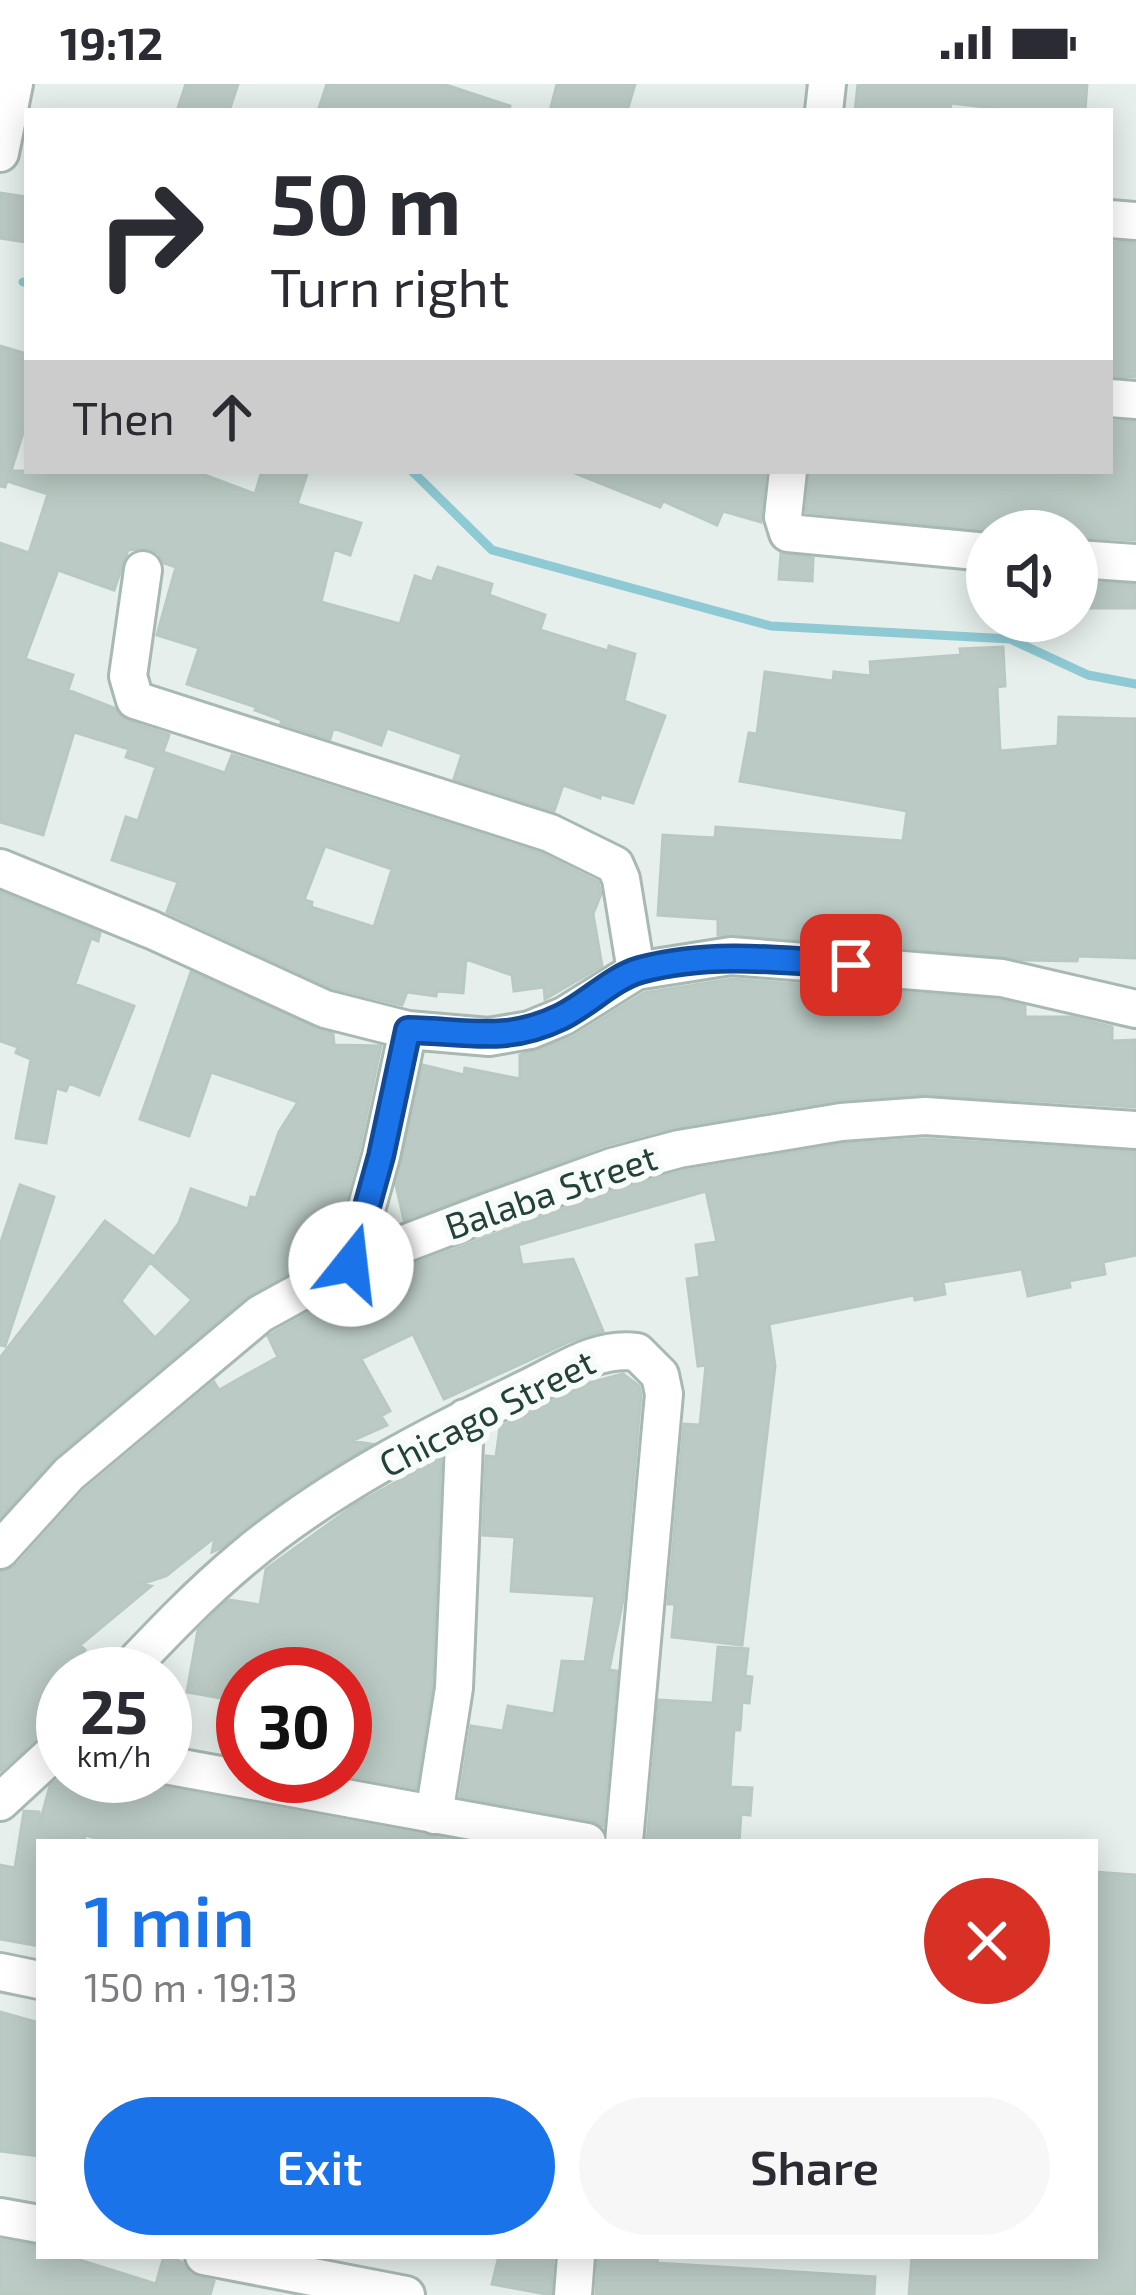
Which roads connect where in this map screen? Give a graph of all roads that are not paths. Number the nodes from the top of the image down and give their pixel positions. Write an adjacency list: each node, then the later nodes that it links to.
1 (14, 84): 2 (street)
2 (0, 153)
3 (788, 474): 4 (street)
4 (966, 550)
5 (1098, 560): 6 (street)
6 (1136, 563)
7 (143, 570): 9 (street)
8 (0, 868): 11 (street)
9 (636, 970): 10 (street); 11 (street)
10 (1136, 1009)
11 (408, 1030): 13 (street)
12 (1136, 1130): 13 (street, Balaba Street)
13 (351, 1264): 15 (street, Balaba Street)
14 (465, 1418): 16 (street, Chicago Street); 20 (street); 22 (street, Chicago Street)
15 (0, 1550)
16 (152, 1647)
17 (36, 1769): 19 (street)
18 (192, 1771): 20 (street)
19 (0, 1802)
20 (434, 1815): 21 (street)
21 (570, 1839)
22 (624, 1839)
23 (0, 1972): 24 (street)
24 (36, 1979)
25 (0, 2217): 26 (street)
26 (36, 2223)
27 (220, 2259): 29 (street)
28 (576, 2259): 30 (street)
29 (406, 2295)
30 (573, 2295)

